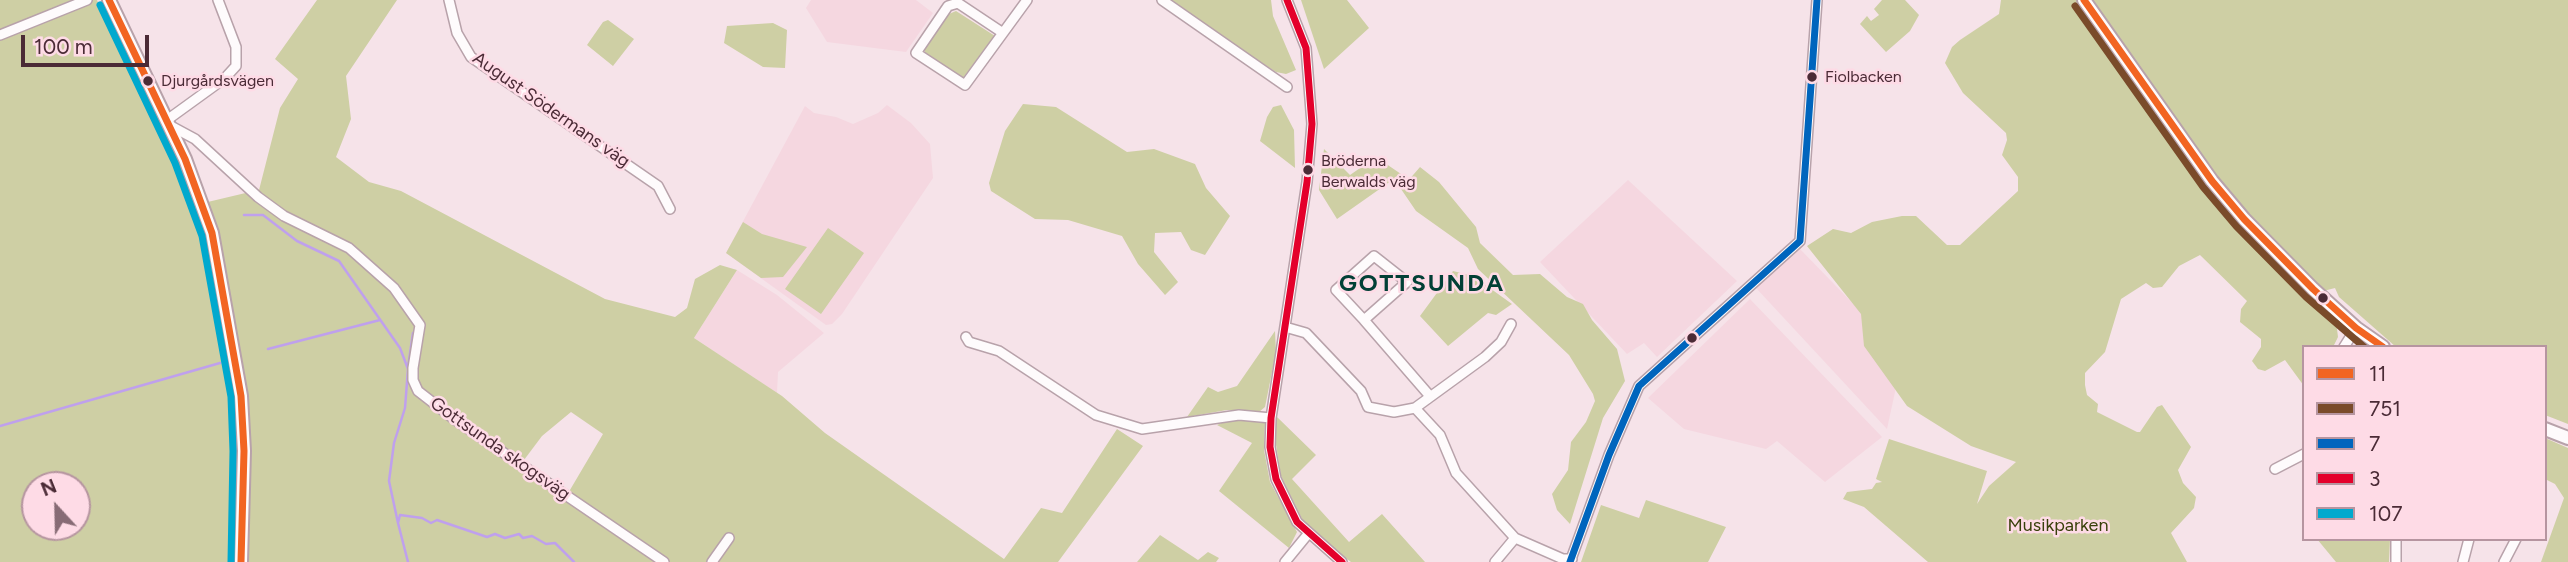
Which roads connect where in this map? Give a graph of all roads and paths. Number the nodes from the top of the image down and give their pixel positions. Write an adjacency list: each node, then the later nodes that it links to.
1 (87, 0): 11 (street)
2 (109, 0): 13 (street)
3 (218, 0): 13 (street)
4 (449, 0): 14 (street, August Södermans väg)
5 (1027, 0): 10 (street)
6 (1162, 0): 12 (street)
7 (1287, 0): 17 (street)
8 (1817, 0): 35 (street)
9 (2084, 0): 18 (street)
10 (1003, 33): 10 (street)
11 (0, 35)
12 (1287, 87)
13 (168, 122): 36 (street); 37 (street, Gottsunda skogsväg)
14 (670, 209)
15 (1364, 320): 15 (street); 22 (street)
16 (1511, 324): 22 (street)
17 (1285, 327): 23 (street); 24 (street)
18 (2356, 328): 20 (street); 21 (street)
19 (967, 337): 24 (street)
20 (2345, 345)
21 (2380, 345)
22 (1429, 396): 23 (street)
23 (1415, 408): 31 (street)
24 (1271, 418): 29 (street)
25 (2547, 430): 26 (street)
26 (2568, 438)
27 (2302, 455): 28 (street)
28 (2275, 469)
29 (1308, 534): 39 (street); 40 (street)
30 (729, 538): 38 (street)
31 (1515, 538): 35 (street); 41 (street)
32 (2396, 541): 42 (street)
33 (2468, 541): 43 (street)
34 (2515, 541): 44 (street)
35 (1571, 560)
36 (241, 562)
37 (664, 562)
38 (712, 562)
39 (1285, 562)
40 (1342, 562)
41 (1495, 562)
42 (2396, 562)
43 (2463, 562)
44 (2504, 562)

